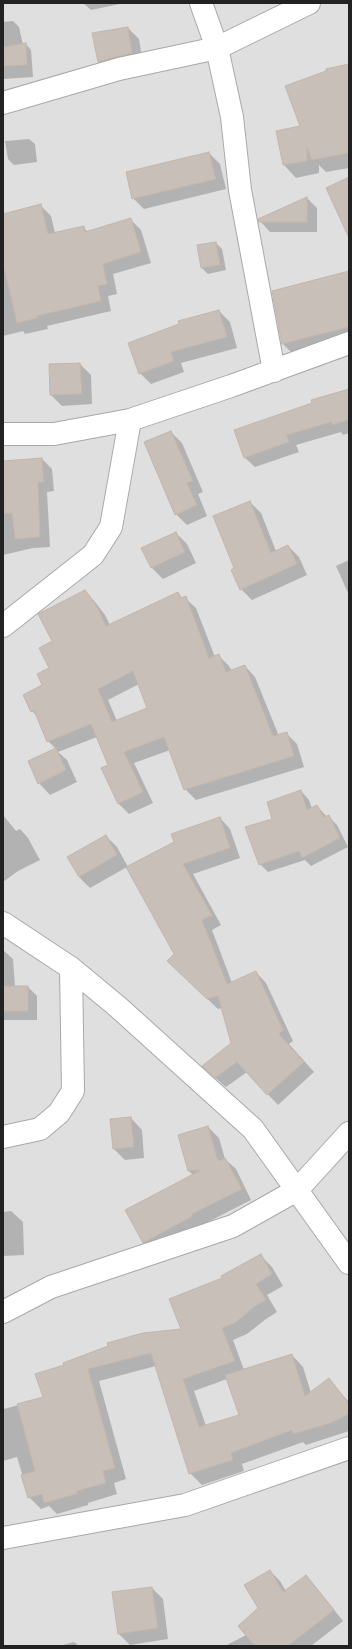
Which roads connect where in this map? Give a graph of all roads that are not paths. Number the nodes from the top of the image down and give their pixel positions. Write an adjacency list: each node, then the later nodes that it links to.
1 (201, 3): 3 (street)
2 (309, 3): 3 (street)
3 (217, 48): 4 (street); 6 (street)
4 (3, 104)
5 (349, 343): 6 (street)
6 (274, 371): 7 (street)
7 (130, 420): 8 (street); 9 (street)
8 (3, 434)
9 (3, 626)
10 (3, 923): 11 (street)
11 (71, 968): 13 (street); 14 (street)
12 (349, 1133): 14 (street)
13 (3, 1137)
14 (297, 1190): 15 (street); 16 (street)
15 (349, 1263)
16 (3, 1312)
17 (349, 1448): 18 (street)
18 (3, 1538)

